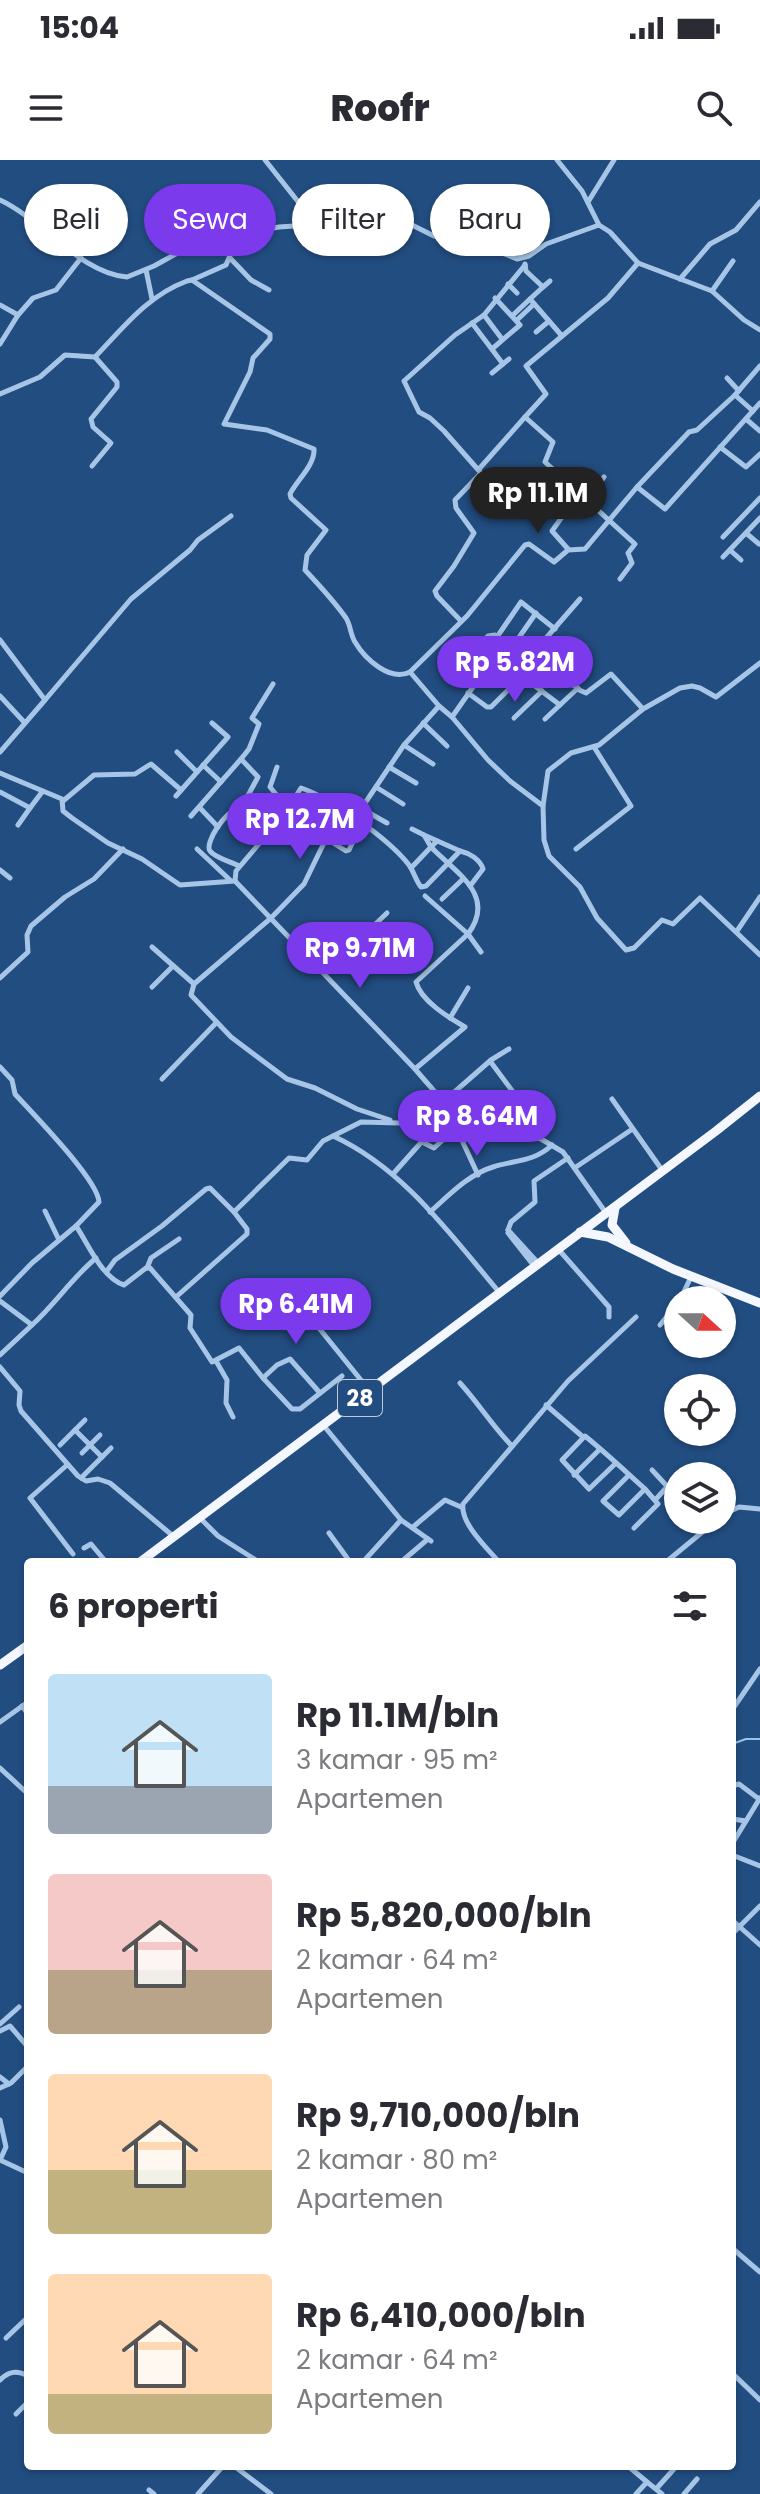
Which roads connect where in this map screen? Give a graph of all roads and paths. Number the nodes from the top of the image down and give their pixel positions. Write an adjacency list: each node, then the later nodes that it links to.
1 (265, 160): 4 (street)
2 (557, 160): 6 (street)
3 (614, 160): 6 (street)
4 (292, 193)
5 (0, 200): 13 (street)
6 (588, 202): 8 (street)
7 (760, 202): 19 (street)
8 (599, 225): 9 (street); 16 (street)
9 (550, 243)
10 (170, 256): 18 (street)
11 (510, 256): 12 (street)
12 (529, 256): 17 (street)
13 (81, 258): 18 (street); 31 (street)
14 (230, 258): 20 (street); 24 (street)
15 (733, 261): 25 (street)
16 (638, 263): 19 (street); 38 (street)
17 (525, 265): 22 (street); 23 (street)
18 (146, 270): 28 (street)
19 (680, 279): 25 (street)
20 (192, 280): 28 (street); 85 (street)
21 (550, 281): 23 (street)
22 (508, 284): 26 (street); 27 (street)
23 (543, 287): 29 (street)
24 (269, 290)
25 (712, 291): 36 (street)
26 (517, 293)
27 (495, 298): 32 (street); 33 (street)
28 (152, 299): 42 (street)
29 (532, 301): 33 (street); 34 (street)
30 (0, 305): 31 (street)
31 (18, 315): 40 (street)
32 (484, 315): 35 (street); 39 (street)
33 (515, 318): 39 (street)
34 (549, 321): 37 (street); 38 (street)
35 (472, 323): 41 (street); 58 (street)
36 (760, 330)
37 (536, 332)
38 (562, 336): 52 (street)
39 (502, 339): 41 (street)
40 (0, 344)
41 (492, 349): 44 (street)
42 (95, 357): 49 (street); 57 (street)
43 (509, 359): 44 (street)
44 (503, 364): 46 (street)
45 (760, 366): 48 (street)
46 (492, 373)
47 (727, 378): 48 (street)
48 (737, 393): 51 (street); 60 (street)
49 (0, 394)
50 (760, 403): 51 (street)
51 (753, 411): 53 (street)
52 (525, 417): 58 (street); 62 (street)
53 (746, 418): 54 (street); 55 (street)
54 (760, 431)
55 (720, 447): 56 (street); 60 (street)
56 (760, 454)
57 (92, 466)
58 (479, 469): 77 (street)
59 (604, 477): 62 (street)
60 (637, 487): 66 (street)
61 (760, 498): 68 (street)
62 (588, 499): 66 (street)
63 (231, 516): 92 (street)
64 (562, 517): 70 (street)
65 (760, 518): 67 (street)
66 (610, 521): 70 (street); 74 (street)
67 (746, 533): 69 (street); 71 (street)
68 (723, 537)
69 (759, 544)
70 (568, 550): 77 (street)
71 (730, 550): 72 (street); 73 (street)
72 (723, 557)
73 (741, 560)
74 (620, 579)
75 (580, 599): 78 (street)
76 (536, 613): 78 (street); 79 (street); 82 (street)
77 (461, 621): 85 (street)
78 (555, 629): 81 (street)
79 (497, 637): 82 (street); 89 (street)
80 (0, 640): 92 (street)
81 (540, 645)
82 (513, 646): 83 (street); 89 (street)
83 (536, 662): 86 (street); 88 (street)
84 (760, 663): 95 (street)
85 (410, 672): 94 (street)
86 (523, 677): 89 (street); 90 (street)
87 (273, 684): 107 (street)
88 (577, 689): 93 (street); 95 (street)
89 (471, 690): 96 (street)
90 (542, 691): 93 (street); 97 (street)
91 (0, 696): 99 (street)
92 (45, 700): 99 (street)
93 (560, 705): 98 (street)
94 (439, 706): 96 (street); 101 (street)
95 (643, 709): 104 (street)
96 (452, 717): 124 (street)
97 (514, 718)
98 (545, 719)
99 (25, 723): 105 (street)
100 (212, 723): 109 (street)
101 (423, 723): 102 (street); 103 (street)
102 (404, 745): 108 (street); 111 (street)
103 (447, 746)
104 (594, 747): 124 (street); 146 (street)
105 (0, 752)
106 (177, 752): 112 (street)
107 (241, 759): 114 (street); 135 (street)
108 (433, 764)
109 (203, 765): 112 (street); 114 (street)
110 (277, 767): 129 (street)
111 (389, 767): 115 (street); 116 (street)
112 (197, 772): 117 (street)
113 (0, 773): 119 (street)
114 (221, 782): 125 (street)
115 (416, 783)
116 (376, 787): 123 (street); 127 (street)
117 (181, 790): 120 (street); 122 (street)
118 (0, 792): 126 (street)
119 (42, 792): 122 (street); 126 (street)
120 (176, 796)
121 (321, 797): 128 (street); 129 (street); 137 (street)
122 (63, 801): 144 (street)
123 (403, 804)
124 (543, 806): 161 (street)
125 (200, 807): 130 (street); 136 (street)
126 (30, 808): 134 (street)
127 (362, 809): 131 (street); 133 (street)
128 (340, 810): 131 (street); 141 (street)
129 (286, 811): 137 (street); 139 (street)
130 (191, 816)
131 (355, 818): 132 (street)
132 (362, 823): 141 (street); 150 (street)
133 (387, 823)
134 (18, 825)
135 (260, 825): 136 (street); 139 (street)
136 (218, 827): 149 (street)
137 (307, 828): 141 (street)
138 (412, 829): 140 (street)
139 (269, 831): 149 (street)
140 (424, 835): 142 (street); 143 (street)
141 (325, 840): 160 (street)
142 (437, 841): 143 (street); 147 (street)
143 (431, 847): 148 (street); 150 (street)
144 (123, 849): 154 (street); 168 (street)
145 (197, 849): 154 (street)
146 (576, 849)
147 (460, 851): 148 (street); 155 (street)
148 (448, 865): 150 (street); 153 (street)
149 (239, 866): 154 (street)
150 (411, 868)
151 (0, 870): 152 (street)
152 (10, 878)
153 (463, 879): 155 (street); 158 (street)
154 (233, 881): 160 (street)
155 (470, 886): 162 (street)
156 (425, 896): 162 (street)
157 (760, 897): 161 (street)
158 (442, 899)
159 (387, 913): 167 (street)
160 (271, 918): 167 (street); 169 (street)
161 (737, 931): 165 (street)
162 (468, 934): 164 (street); 172 (street)
163 (152, 947): 166 (street)
164 (481, 952)
165 (760, 955)
166 (173, 966): 169 (street); 170 (street)
167 (324, 973): 177 (street)
168 (0, 978)
169 (194, 984): 173 (street)
170 (152, 987)
171 (468, 988): 172 (street)
172 (450, 1018): 177 (street)
173 (216, 1023): 178 (street); 183 (street)
174 (509, 1049): 175 (street)
175 (490, 1061): 181 (street); 187 (street)
176 (0, 1067): 200 (street)
177 (415, 1069): 181 (street)
178 (162, 1079)
179 (760, 1096): 192 (highway, 28)
180 (612, 1099): 185 (street)
181 (443, 1102): 184 (street)
182 (442, 1119): 183 (street); 184 (street); 188 (street)
183 (399, 1123): 186 (street)
184 (457, 1124): 187 (street); 188 (street); 194 (street)
185 (632, 1130): 191 (street); 192 (street)
186 (333, 1135): 193 (street); 197 (street)
187 (528, 1135): 189 (street)
188 (422, 1142): 193 (street)
189 (552, 1145): 190 (street); 194 (street)
190 (568, 1158): 191 (street); 207 (street)
191 (576, 1167): 199 (street)
192 (662, 1171): 195 (highway, 28)
193 (393, 1174): 198 (street)
194 (478, 1175): 198 (street)
195 (617, 1205): 199 (highway, 28); 204 (highway)
196 (45, 1211): 203 (street)
197 (234, 1212): 209 (street); 213 (street)
198 (430, 1212): 212 (street)
199 (602, 1216): 201 (highway, 28)
200 (76, 1226): 203 (street); 206 (street)
201 (580, 1232): 204 (highway); 205 (highway, 28)
202 (179, 1239): 208 (street)
203 (59, 1240): 214 (street)
204 (632, 1248): 210 (highway)
205 (558, 1249): 207 (highway, 28); 216 (street)
206 (96, 1258): 209 (street); 220 (street)
207 (537, 1266): 212 (highway, 28)
208 (147, 1268): 209 (street); 213 (street)
209 (107, 1271)
210 (692, 1276): 211 (street); 215 (highway)
211 (687, 1286)
212 (500, 1292): 228 (highway, 28)
213 (176, 1297): 223 (street)
214 (0, 1299): 220 (street)
215 (760, 1303)
216 (609, 1317)
217 (636, 1317): 230 (street)
218 (664, 1320): 221 (street)
219 (281, 1323): 228 (street)
220 (32, 1325): 222 (street)
221 (660, 1325)
222 (0, 1355)
223 (216, 1361): 226 (street); 231 (street)
224 (0, 1367): 245 (street)
225 (342, 1376): 229 (street)
226 (263, 1378): 229 (street); 229 (street)
227 (460, 1383): 239 (street)
228 (370, 1391): 233 (highway, 28)
229 (320, 1393)
230 (546, 1405): 236 (street); 239 (street)
231 (233, 1417)
232 (85, 1420): 234 (street)
233 (323, 1425): 259 (highway, 28); 260 (street)
234 (75, 1430): 237 (street); 238 (street)
235 (100, 1435): 238 (street)
236 (583, 1437): 241 (street); 248 (street)
237 (60, 1445)
238 (90, 1445): 242 (street); 243 (street)
239 (511, 1445): 256 (street)
240 (111, 1448): 243 (street)
241 (600, 1449): 244 (street); 248 (street)
242 (82, 1453)
243 (102, 1457): 246 (street)
244 (616, 1463): 248 (street); 249 (street)
245 (67, 1465): 250 (street); 267 (street)
246 (89, 1470): 250 (street); 251 (street)
247 (652, 1470): 252 (street)
248 (574, 1475)
249 (629, 1475): 253 (street); 253 (street)
250 (81, 1478): 251 (street)
251 (98, 1479): 265 (street)
252 (664, 1484)
253 (645, 1489): 255 (street)
254 (664, 1490): 255 (street)
255 (656, 1499): 262 (street)
256 (461, 1507): 261 (street); 274 (street)
257 (736, 1508): 258 (street)
258 (760, 1509)
259 (199, 1517): 265 (highway, 28); 270 (street)
260 (401, 1520): 261 (street); 272 (street)
261 (413, 1527): 273 (street)
262 (634, 1528)
263 (329, 1533): 271 (street)
264 (700, 1534): 275 (street)
265 (173, 1536): 269 (highway, 28)
266 (84, 1548): 268 (street)
267 (73, 1554)
268 (103, 1558)
269 (148, 1558)
270 (253, 1558)
271 (347, 1558)
272 (367, 1558)
273 (406, 1558)
274 (496, 1558)
275 (671, 1558)
276 (24, 1648): 277 (highway)
277 (0, 1665)
278 (760, 1669): 279 (street)
279 (736, 1704)
280 (22, 1706): 281 (street); 282 (street)
281 (24, 1709)
282 (0, 1722)
283 (0, 1768): 285 (street)
284 (736, 1784): 286 (street)
285 (24, 1790)
286 (760, 1799): 288 (street)
287 (736, 1820): 288 (street)
288 (746, 1821): 289 (street)
289 (736, 1837)
290 (736, 1857): 291 (street)
291 (760, 1866)
292 (760, 1906): 294 (street)
293 (736, 1924): 294 (street)
294 (740, 1927): 295 (street); 296 (street)
295 (736, 1930)
296 (760, 1945)
297 (19, 2007): 298 (street)
298 (0, 2029): 299 (street)
299 (24, 2042)
300 (24, 2070): 302 (street)
301 (0, 2077): 302 (street)
302 (9, 2084): 303 (street)
303 (0, 2088)
304 (0, 2120): 305 (street)
305 (0, 2160): 306 (street)
306 (24, 2171)
307 (736, 2251): 308 (street)
308 (760, 2272)
309 (24, 2321): 310 (street)
310 (6, 2338)
311 (24, 2374): 313 (street)
312 (736, 2377): 314 (street)
313 (0, 2380)
314 (760, 2400)
315 (24, 2406): 316 (street)
316 (16, 2414)
317 (219, 2470): 325 (street)
318 (239, 2470): 326 (street)
319 (633, 2470): 322 (street)
320 (671, 2470): 323 (street)
321 (697, 2479): 328 (street)
322 (647, 2482): 323 (street); 324 (street)
323 (656, 2489): 327 (street)
324 (639, 2493)
325 (198, 2494)
326 (271, 2494)
327 (662, 2494)
328 (684, 2494)

